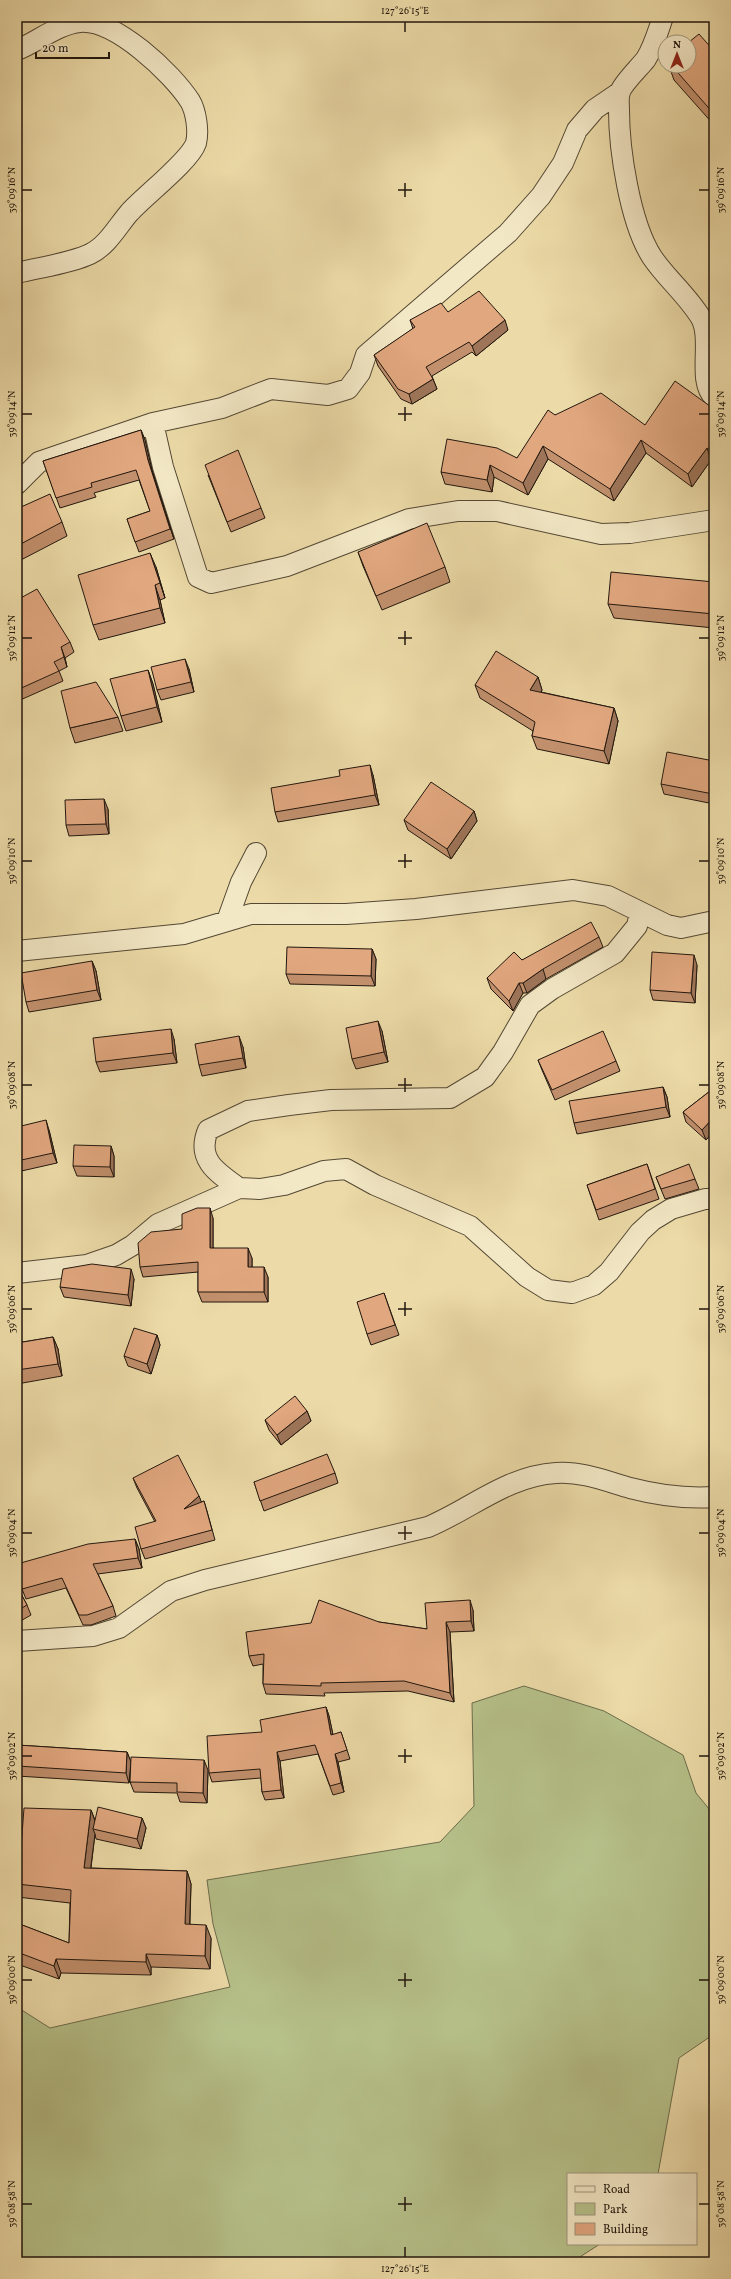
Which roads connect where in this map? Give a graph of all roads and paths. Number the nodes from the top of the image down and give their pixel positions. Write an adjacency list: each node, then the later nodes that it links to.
1 (663, 17): 3 (street)
2 (17, 50): 4 (street)
3 (620, 92): 5 (street); 7 (street)
4 (17, 273)
5 (708, 323): 6 (street)
6 (714, 397)
7 (153, 423): 8 (street); 9 (street)
8 (17, 484)
9 (714, 520)
10 (256, 853): 12 (street)
11 (640, 912): 12 (street); 13 (street); 15 (street)
12 (227, 921): 14 (street)
13 (714, 921)
14 (17, 951)
15 (239, 1188): 16 (street); 17 (street)
16 (714, 1199)
17 (17, 1273)
18 (714, 1497): 19 (street)
19 (17, 1641)

